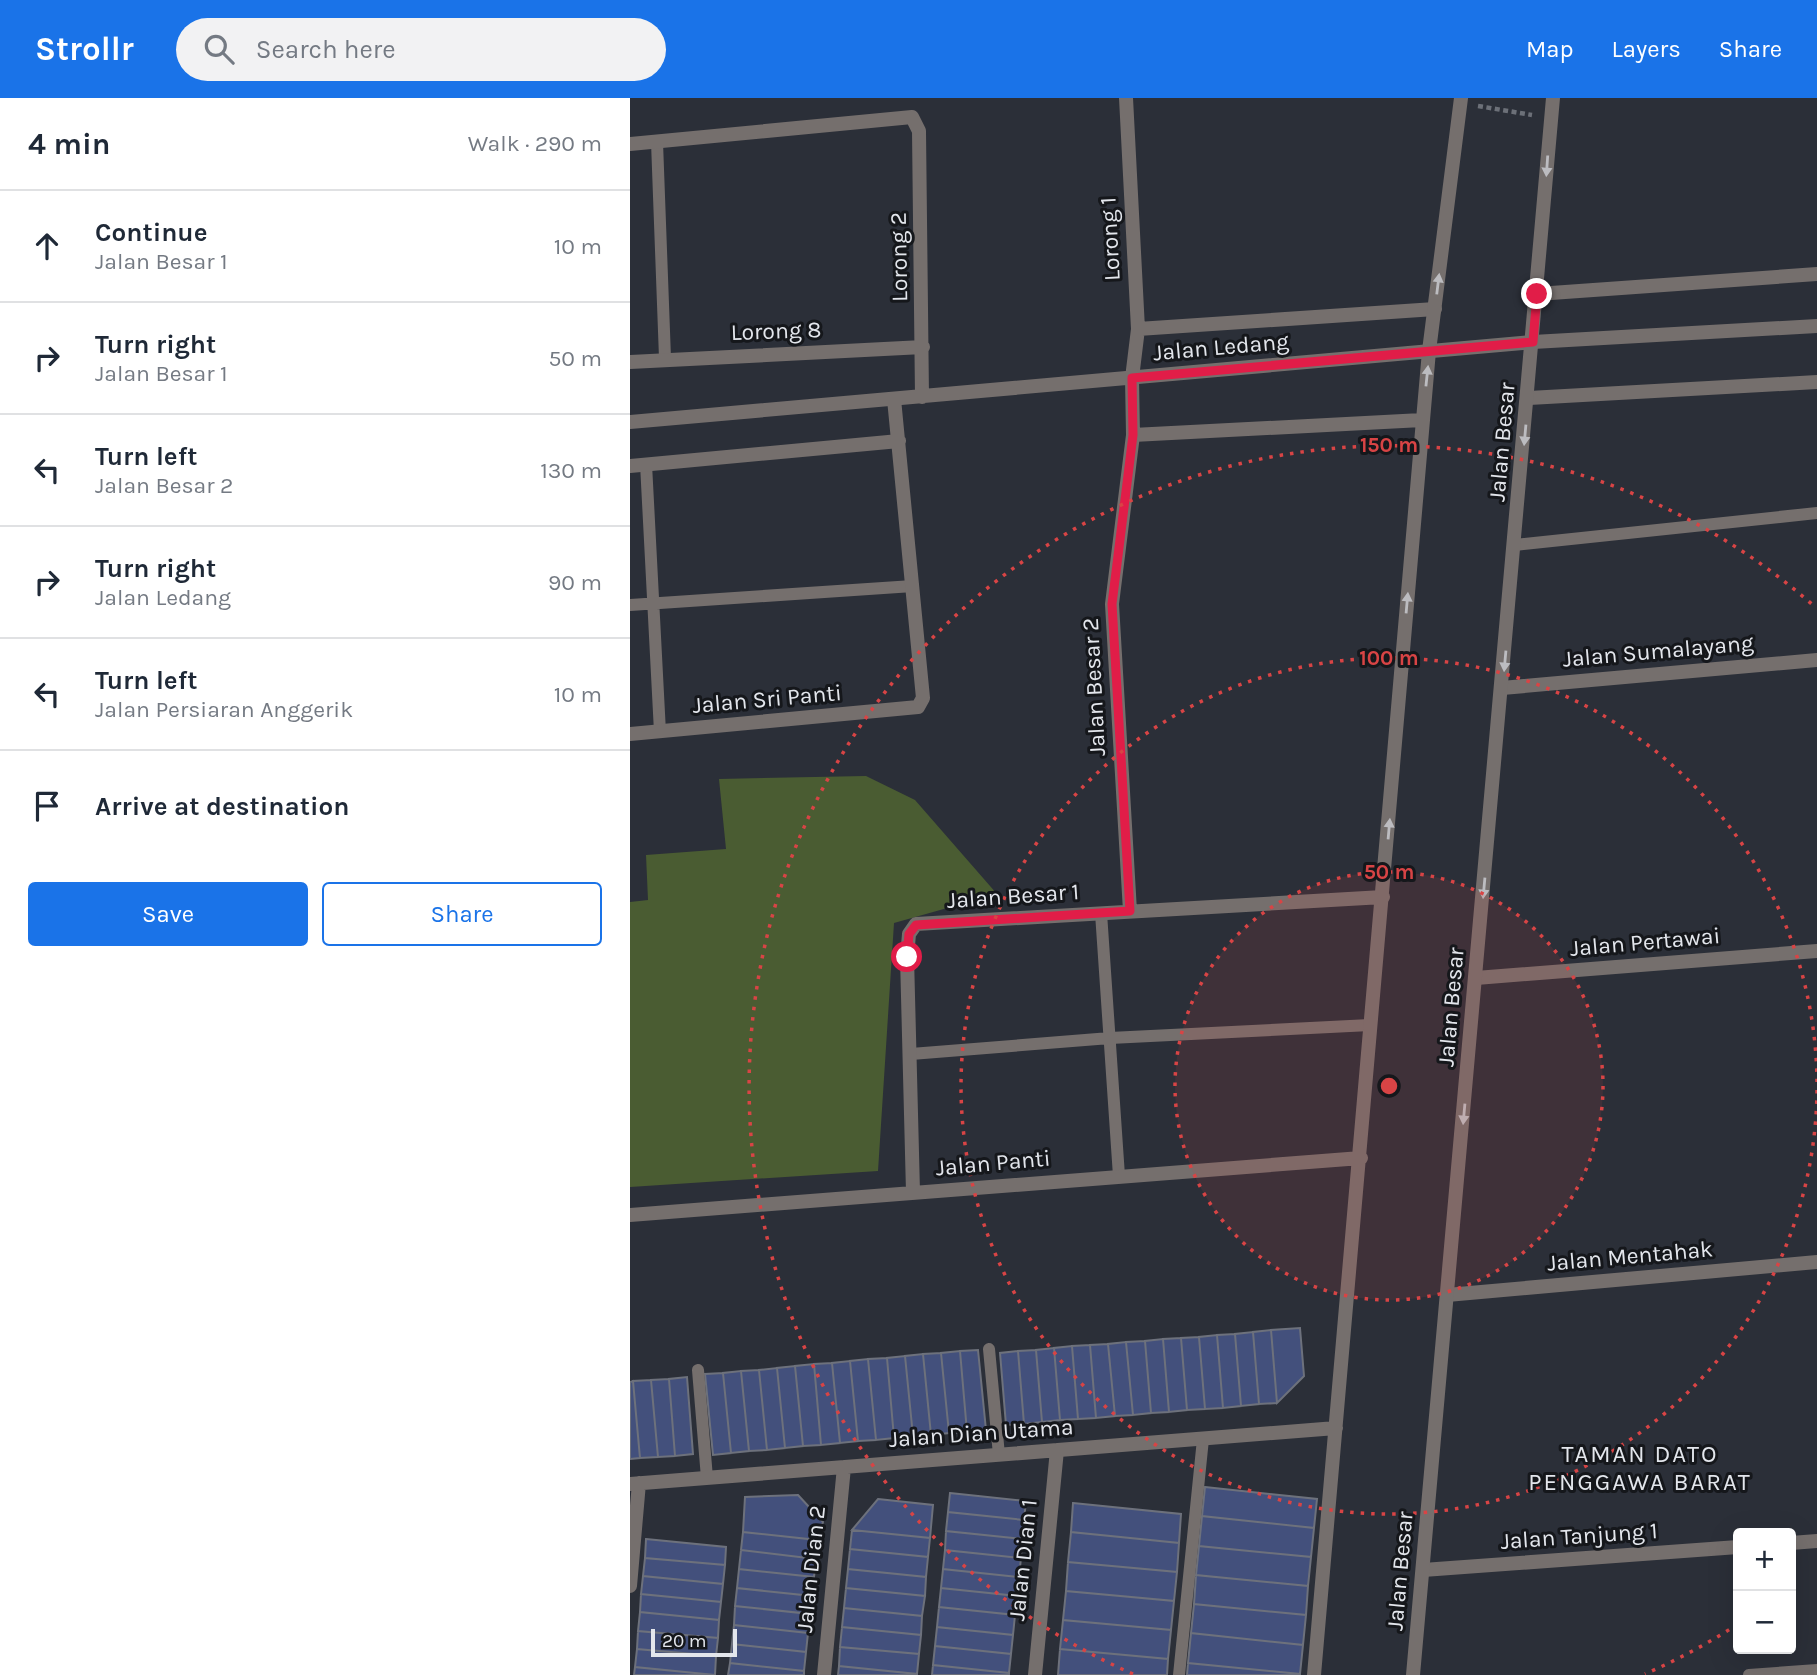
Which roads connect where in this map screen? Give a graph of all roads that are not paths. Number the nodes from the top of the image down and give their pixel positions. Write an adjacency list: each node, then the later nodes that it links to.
1 (1126, 98): 10 (street, Lorong 1)
2 (1553, 98): 7 (street, Jalan Besar, one-way to 7)
3 (1461, 101): 8 (street, one-way to 3)
4 (657, 142): 5 (street); 12 (street, Lorong 2); 14 (lane)
5 (630, 144)
6 (1817, 274): 7 (street)
7 (1537, 294): 11 (street, Jalan Besar)
8 (1435, 309): 10 (street); 13 (street)
9 (1817, 326): 11 (street, Jalan Ledang)
10 (1138, 329): 16 (street, Lorong 1)
11 (1533, 342): 13 (street, Jalan Ledang); 19 (street, Jalan Besar)
12 (923, 347): 14 (street, Lorong 8); 18 (street, Lorong 2)
13 (1429, 351): 16 (street, Jalan Ledang); 21 (street, one-way to 13)
14 (665, 358): 15 (street, Lorong 8)
15 (630, 362)
16 (1132, 378): 18 (street, Jalan Ledang); 23 (street, Jalan Besar 2)
17 (1817, 382): 19 (street)
18 (922, 397): 20 (street, Jalan Ledang)
19 (1529, 398): 28 (street, Jalan Besar, one-way to 28)
20 (894, 399): 22 (street, Jalan Ledang); 24 (street)
21 (1422, 420): 23 (street); 36 (street, one-way to 21)
22 (630, 422)
23 (1133, 435): 37 (street, Jalan Besar 2)
24 (899, 441): 25 (street); 29 (street)
25 (646, 464): 26 (street); 30 (lane)
26 (630, 466)
27 (1817, 513): 28 (lane)
28 (1515, 545): 33 (street, Jalan Besar, one-way to 33)
29 (913, 586): 30 (lane); 34 (street, Jalan Sri Panti)
30 (653, 603): 31 (lane); 34 (lane)
31 (630, 605)
32 (1817, 660): 33 (street, Jalan Sumalayang)
33 (1502, 688): 40 (street, Jalan Besar, one-way to 40)
34 (660, 732): 35 (street, Jalan Sri Panti)
35 (630, 734)
36 (1383, 897): 37 (street, Jalan Besar 1); 41 (street)
37 (1130, 911): 38 (street, Jalan Besar 1)
38 (1101, 913): 42 (lane); 43 (street, Jalan Besar 1)
39 (1817, 951): 40 (street, Jalan Pertawai)
40 (1476, 978): 49 (street, Jalan Besar, one-way to 49)
41 (1370, 1025): 42 (lane); 44 (street)
42 (1110, 1038): 43 (lane); 45 (lane)
43 (911, 1054): 46 (street, Jalan Besar 1)
44 (1361, 1158): 45 (street, Jalan Panti); 52 (street)
45 (1119, 1176): 46 (street, Jalan Panti)
46 (913, 1192): 47 (street, Jalan Panti)
47 (630, 1215)
48 (1817, 1262): 49 (street, Jalan Mentahak)
49 (1447, 1295): 62 (street, Jalan Besar)
50 (989, 1349): 55 (lane)
51 (698, 1370): 57 (lane)
52 (1336, 1428): 53 (street, Jalan Dian Utama); 68 (street)
53 (1203, 1439): 54 (street, Jalan Dian Utama); 67 (lane)
54 (1057, 1450): 55 (street, Jalan Dian Utama); 66 (street, Jalan Dian 1)
55 (999, 1455): 56 (street, Jalan Dian Utama)
56 (844, 1467): 57 (street, Jalan Dian Utama); 65 (street, Jalan Dian 2)
57 (707, 1478): 58 (street, Jalan Dian Utama)
58 (634, 1483): 63 (street)
59 (1817, 1541): 60 (street)
60 (1796, 1543)
61 (1733, 1547): 62 (street, Jalan Tanjung 1)
62 (1423, 1570): 69 (street, Jalan Besar)
63 (630, 1586)
64 (1817, 1670): 70 (lane)
65 (824, 1675)
66 (1035, 1675)
67 (1179, 1675)
68 (1314, 1675)
69 (1413, 1675)
70 (1749, 1675)

